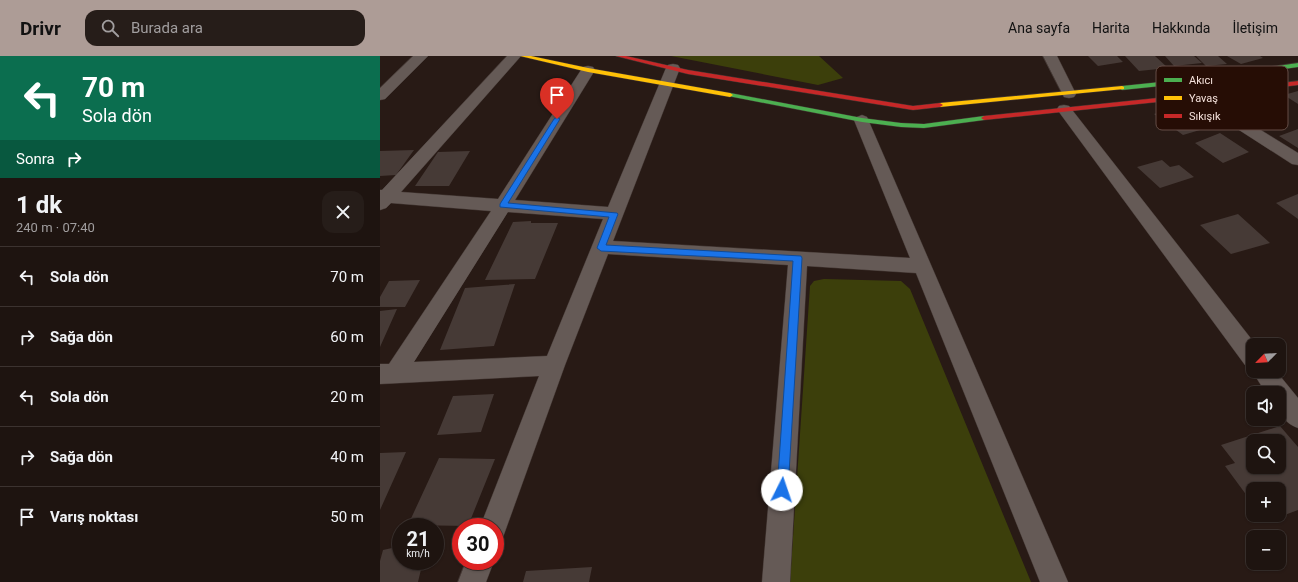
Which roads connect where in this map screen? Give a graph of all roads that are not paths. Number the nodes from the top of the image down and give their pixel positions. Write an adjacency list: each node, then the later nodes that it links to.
1 (421, 56): 13 (street)
2 (514, 56): 19 (street)
3 (522, 56): 8 (street)
4 (619, 56): 9 (street)
5 (1050, 56): 15 (street)
6 (1298, 65): 7 (street)
7 (1288, 66)
8 (588, 70): 9 (street); 20 (street)
9 (670, 75): 15 (street); 16 (street); 21 (street)
10 (1298, 82): 11 (street)
11 (1288, 83)
12 (1156, 86): 15 (street)
13 (380, 96)
14 (1156, 98): 15 (street)
15 (1066, 102): 16 (street); 25 (street)
16 (862, 120): 24 (street)
17 (1250, 130): 18 (street)
18 (1298, 160)
19 (382, 199): 20 (street)
20 (503, 206): 21 (street); 27 (street)
21 (614, 214): 22 (street)
22 (601, 248): 23 (street); 26 (street)
23 (798, 258): 24 (street); 33 (street)
24 (922, 266): 34 (street)
25 (1246, 348)
26 (554, 365): 27 (street); 30 (street)
27 (384, 373)
28 (1268, 378): 29 (street)
29 (1298, 417)
30 (496, 518)
31 (477, 570): 32 (street)
32 (472, 582)
33 (776, 582)
34 (1054, 582)

